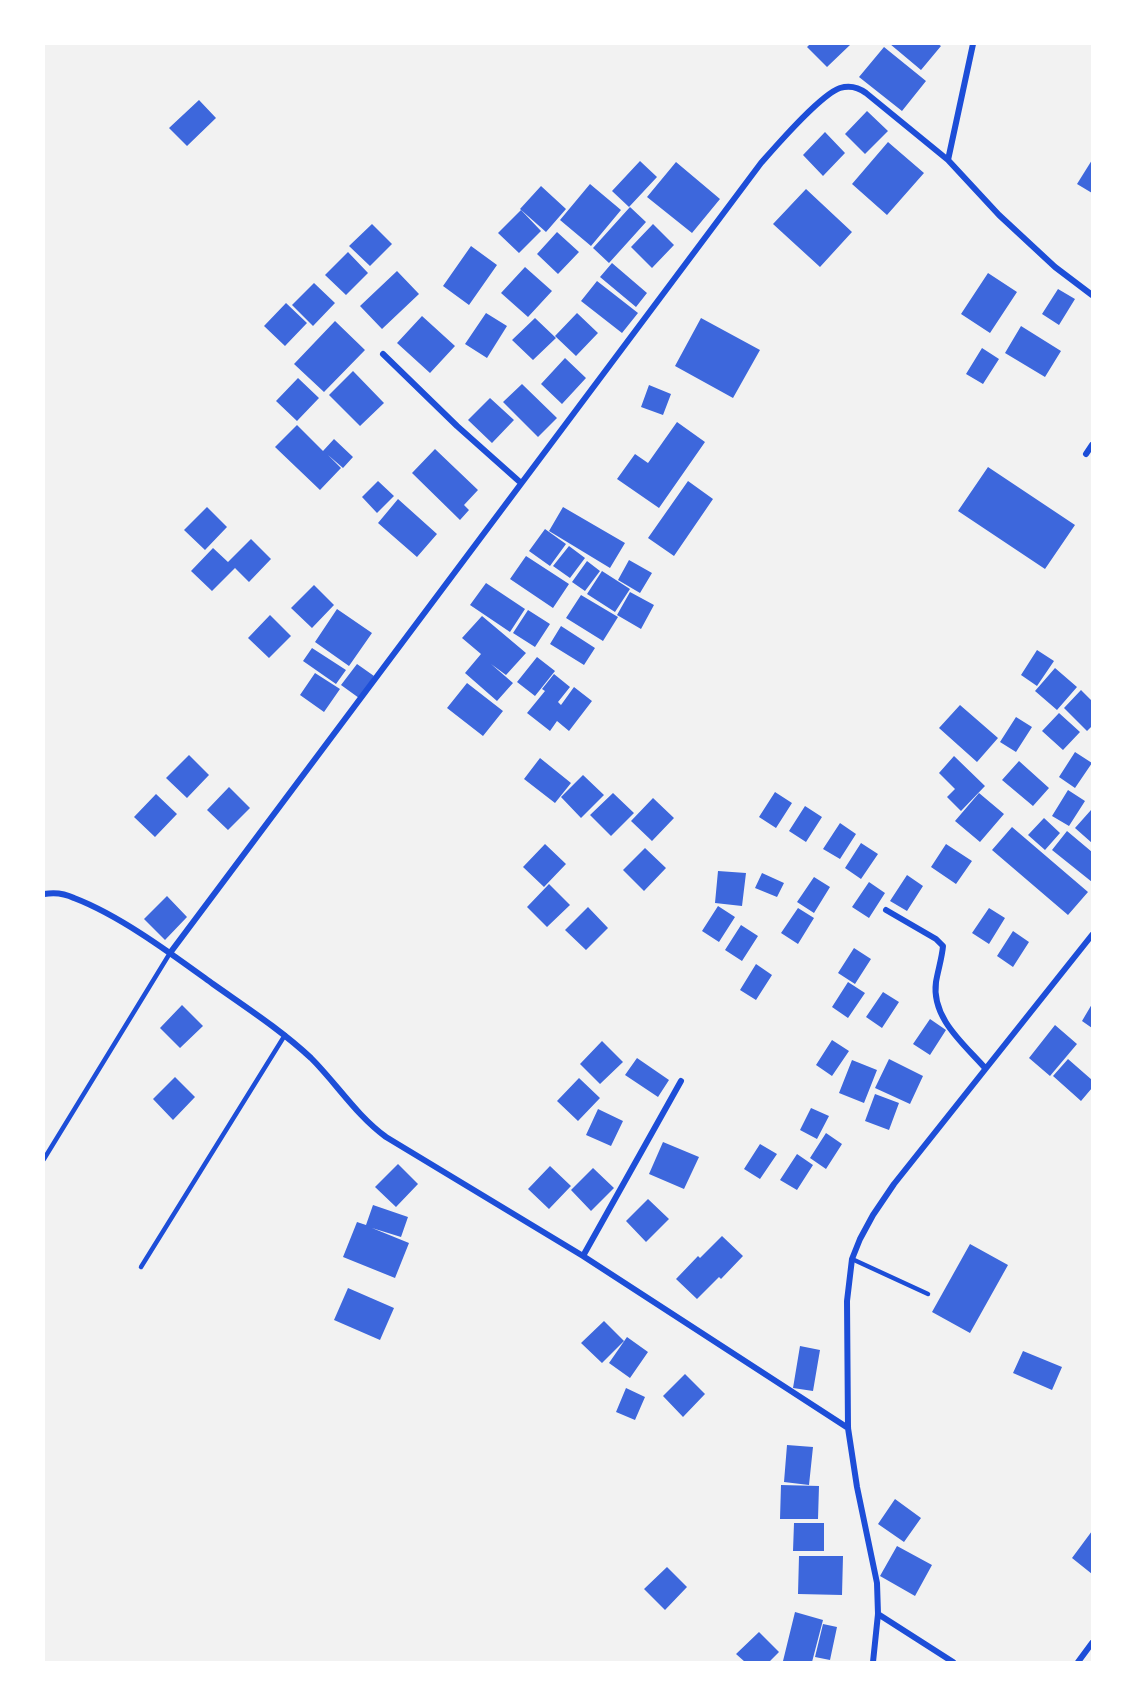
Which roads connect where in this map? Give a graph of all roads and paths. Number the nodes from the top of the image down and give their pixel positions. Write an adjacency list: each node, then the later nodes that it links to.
1 (973, 44): 2 (street)
2 (948, 160): 3 (street); 7 (street)
3 (1092, 295)
4 (383, 354): 7 (street)
5 (1092, 445): 6 (street)
6 (1086, 454)
7 (521, 483): 11 (street)
8 (44, 894): 11 (street)
9 (886, 910): 13 (street)
10 (1092, 935): 13 (street)
11 (170, 952): 12 (street); 15 (lane)
12 (285, 1035): 16 (street); 18 (lane)
13 (985, 1068): 17 (street)
14 (681, 1081): 16 (street)
15 (44, 1159)
16 (584, 1256): 20 (street)
17 (852, 1259): 19 (lane); 20 (street)
18 (141, 1267)
19 (928, 1294)
20 (848, 1428): 21 (street)
21 (878, 1614): 23 (street); 24 (street)
22 (1092, 1643): 25 (street)
23 (873, 1662)
24 (953, 1662)
25 (1078, 1662)

